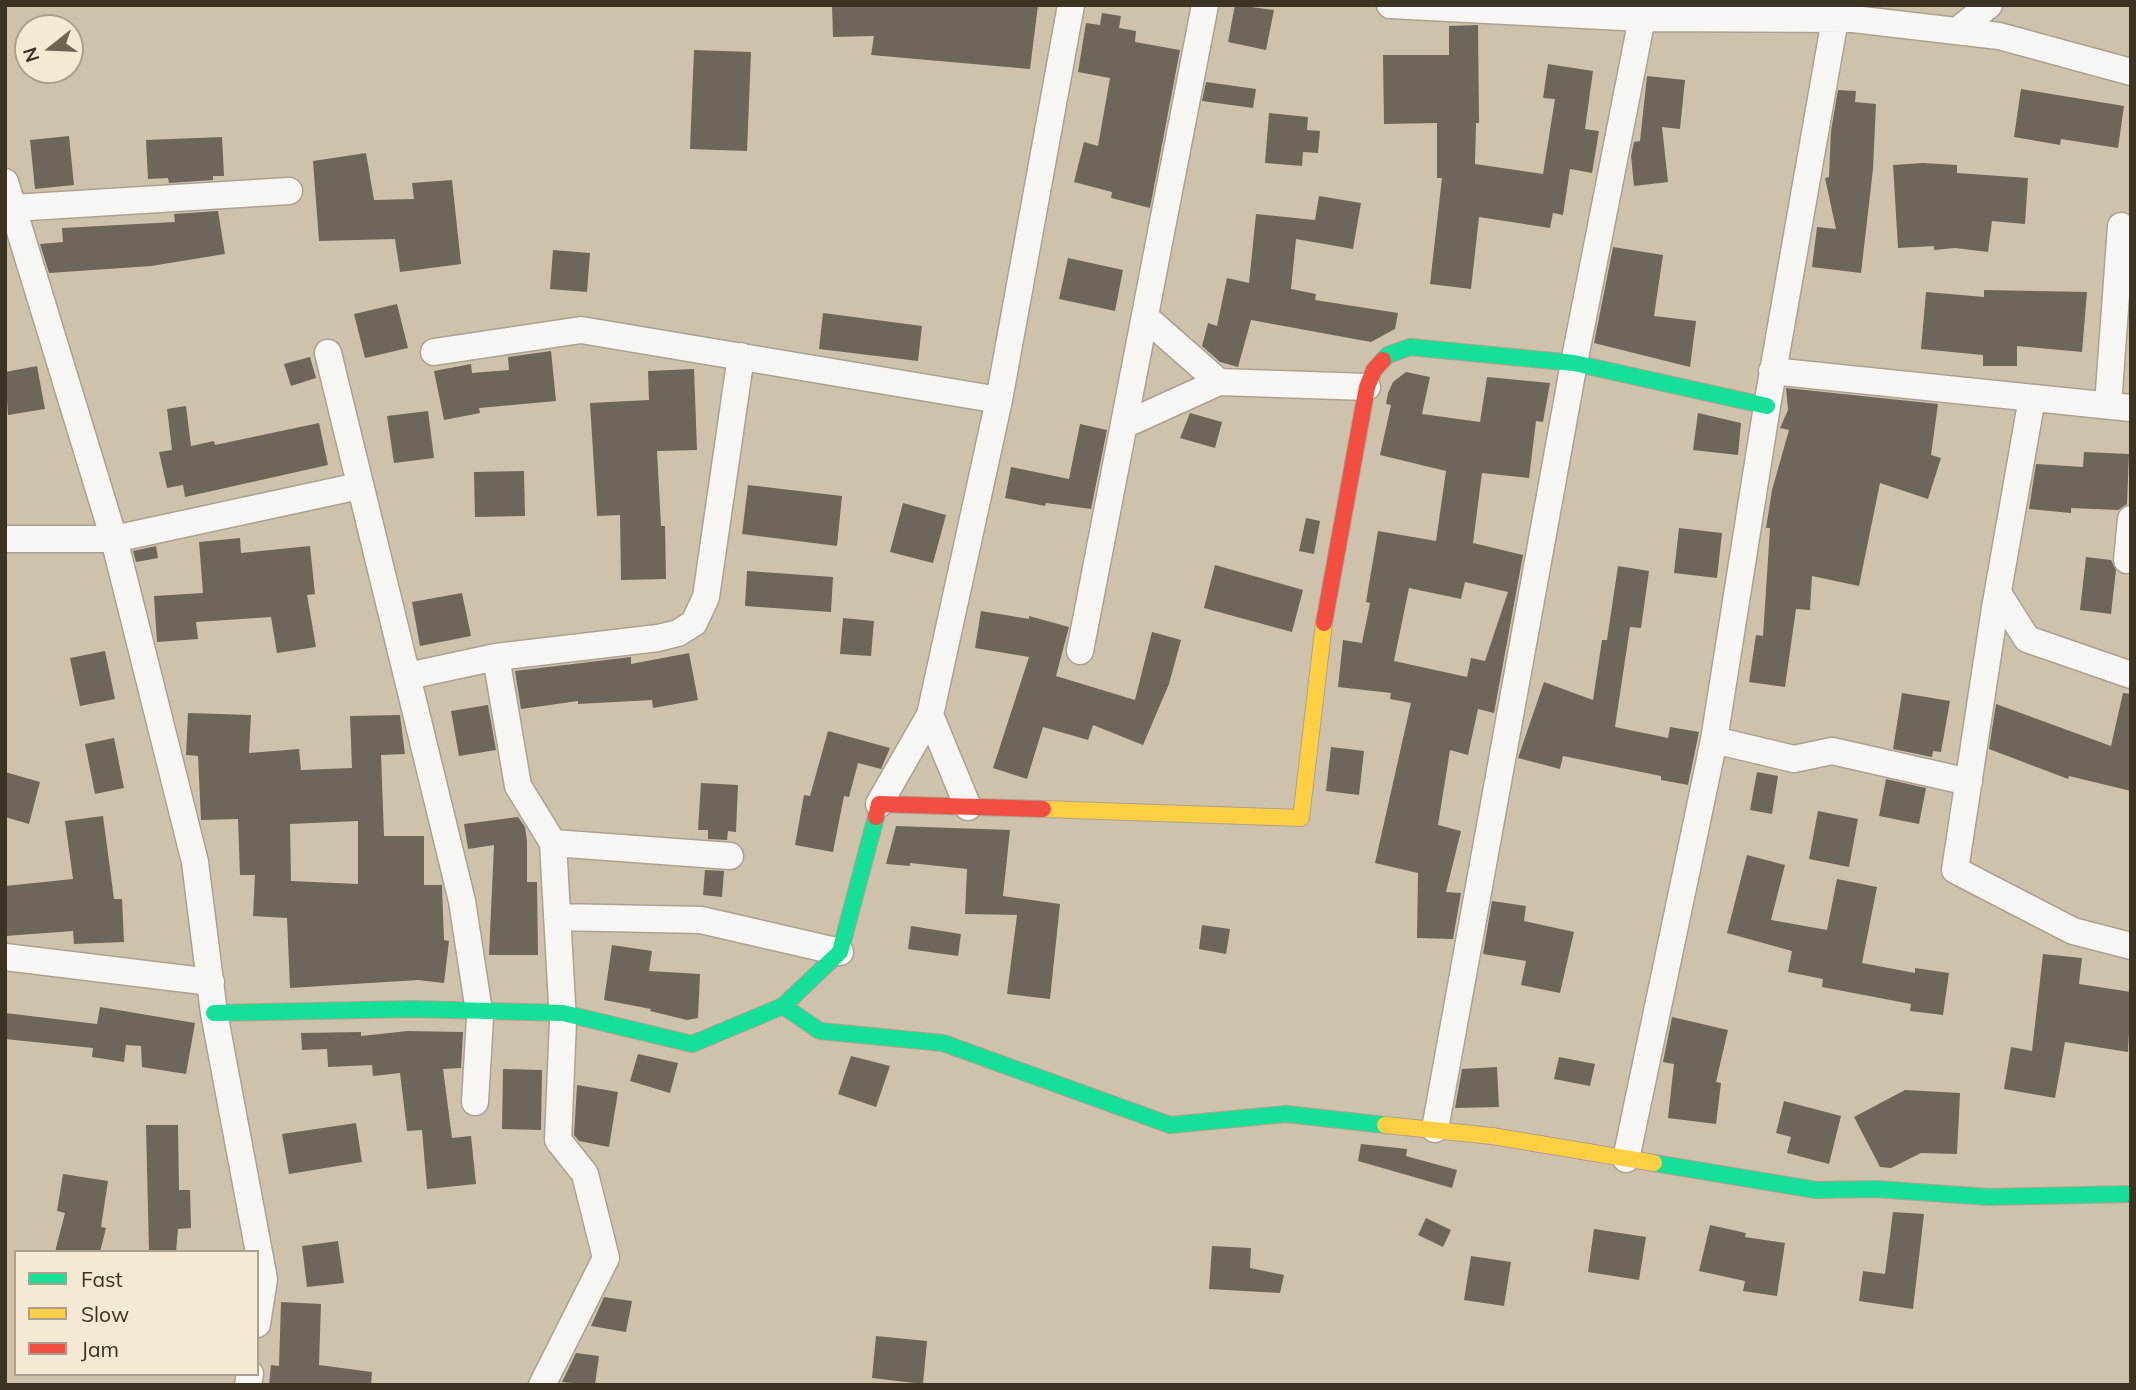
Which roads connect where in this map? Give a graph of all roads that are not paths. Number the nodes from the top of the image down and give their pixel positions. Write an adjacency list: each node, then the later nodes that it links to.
1 (1071, 5): 23 (street)
2 (1205, 5): 14 (street)
3 (1390, 5): 5 (street)
4 (1989, 5): 8 (street)
5 (1498, 8): 6 (street)
6 (1642, 18): 7 (street); 18 (street)
7 (1835, 19): 8 (street); 19 (street)
8 (1957, 31): 9 (street)
9 (2131, 72)
10 (5, 182): 12 (street)
11 (289, 191): 12 (street)
12 (13, 208): 30 (street)
13 (2121, 226): 25 (street)
14 (1145, 317): 20 (street); 26 (street)
15 (434, 352): 17 (street)
16 (328, 353): 27 (street)
17 (741, 356): 23 (street); 34 (street)
18 (1574, 363): 21 (street); 24 (street); 54 (street)
19 (1772, 371): 22 (street); 24 (street)
20 (1219, 382): 21 (street); 26 (street)
21 (1367, 387): 41 (street)
22 (2032, 398): 25 (street); 32 (street)
23 (999, 400): 37 (street)
24 (1766, 406): 38 (street)
25 (2119, 407)
26 (1124, 425): 33 (street)
27 (359, 486): 30 (street); 35 (street)
28 (2131, 519): 31 (street)
29 (5, 539): 30 (street)
30 (114, 539): 48 (street)
31 (2127, 560)
32 (1998, 593): 36 (street); 39 (street)
33 (1080, 651)
34 (496, 657): 35 (street); 42 (street)
35 (408, 676): 50 (street)
36 (2131, 676)
37 (930, 715): 40 (street); 41 (street)
38 (1714, 740): 39 (street); 55 (street)
39 (1969, 782): 45 (street)
40 (879, 804): 41 (street); 46 (street)
41 (968, 807)
42 (553, 843): 43 (street); 44 (street)
43 (730, 856)
44 (557, 917): 46 (street); 52 (street)
45 (2131, 946)
46 (840, 952): 49 (street)
47 (5, 957): 48 (street)
48 (211, 982): 51 (street)
49 (783, 1006): 52 (street); 54 (street)
50 (479, 1011): 51 (street); 52 (street); 53 (street)
51 (214, 1013): 57 (street)
52 (563, 1013): 60 (street)
53 (475, 1102)
54 (1435, 1129): 55 (street)
55 (1626, 1159): 56 (street)
56 (2131, 1194)
57 (259, 1250)
58 (259, 1252): 59 (street)
59 (259, 1311)
60 (542, 1385)

